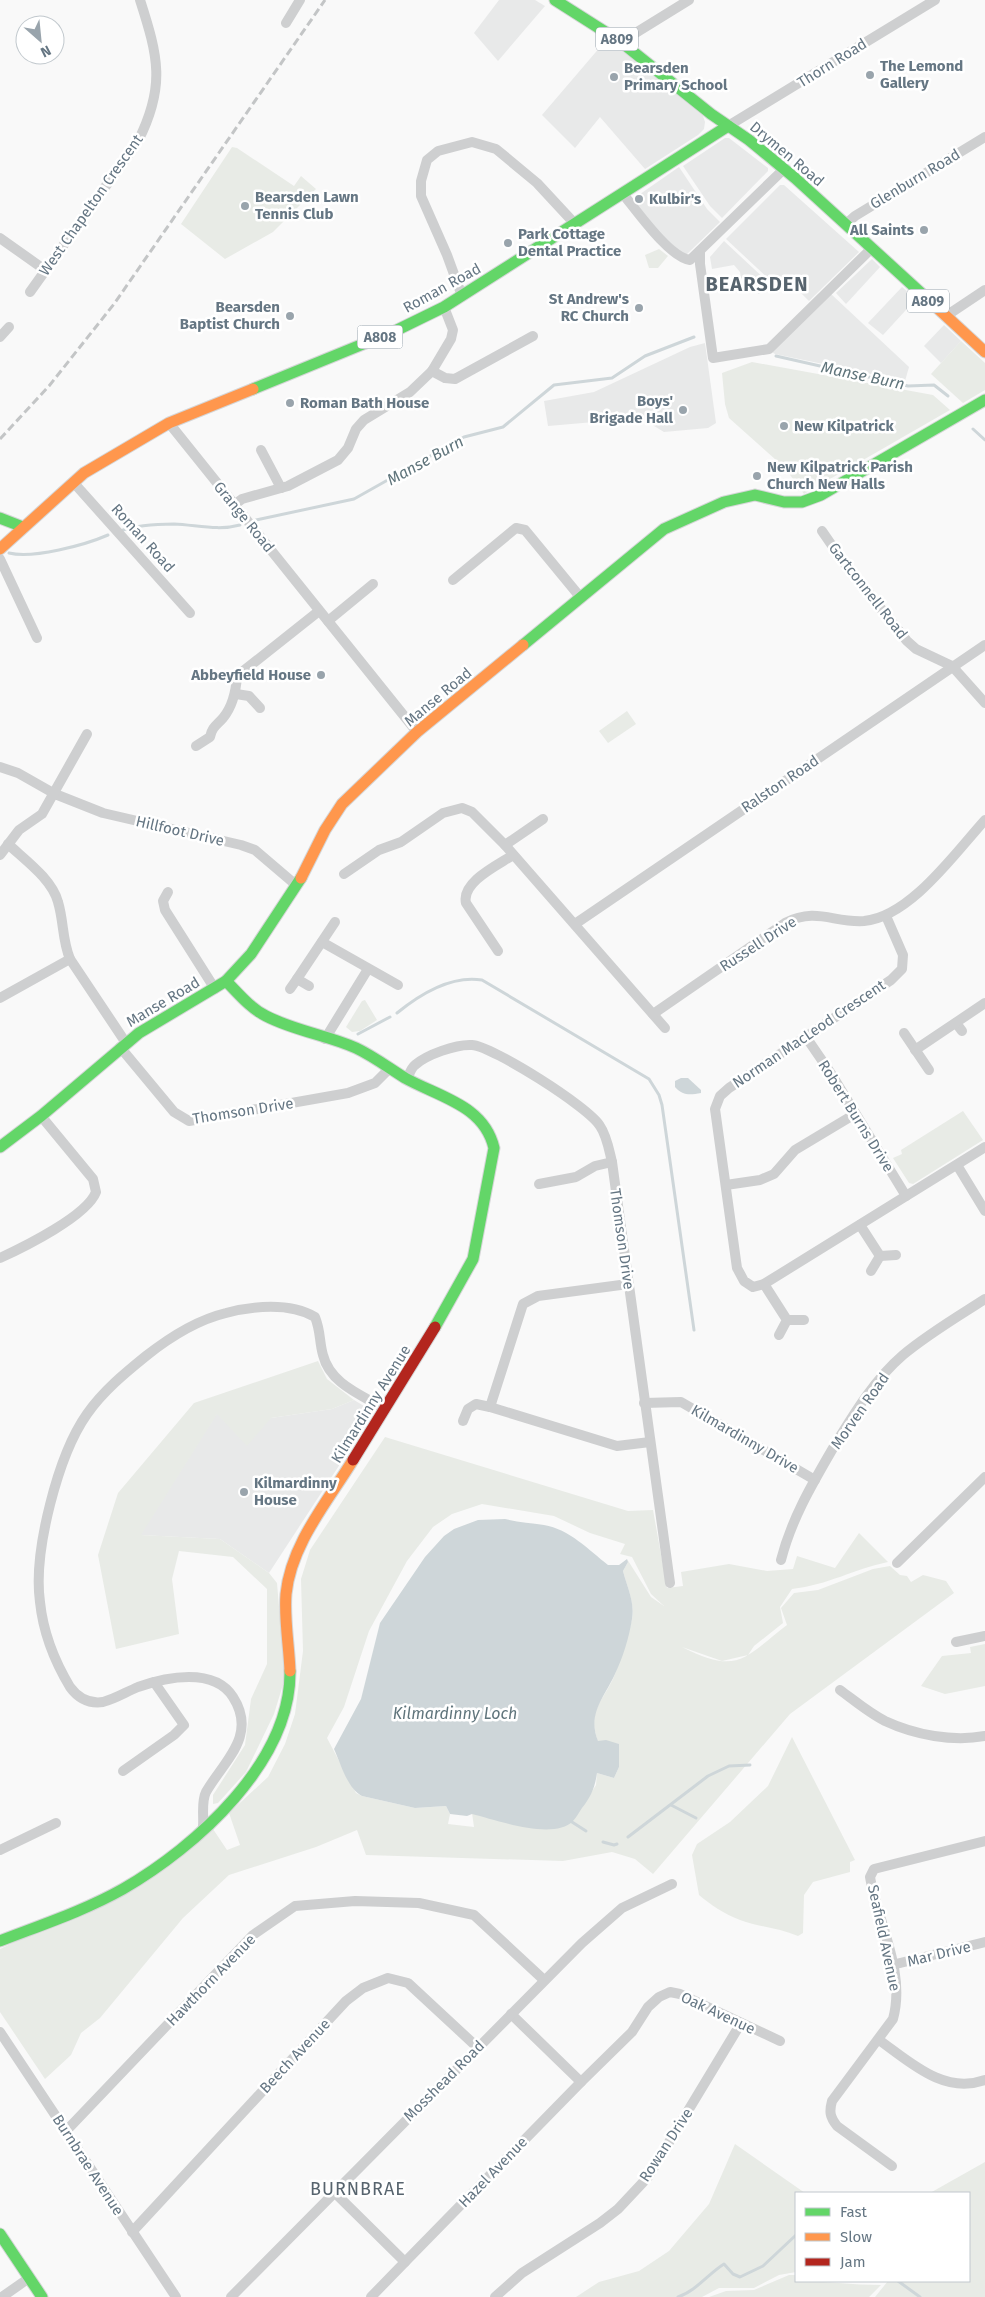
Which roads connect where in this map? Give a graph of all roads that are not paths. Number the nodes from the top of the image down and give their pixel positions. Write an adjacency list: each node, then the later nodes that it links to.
1 (140, 0): 17 (street, West Chapelton Crescent)
2 (300, 0): 6 (street)
3 (555, 0): 7 (street, Drymen Road / A809)
4 (689, 0): 7 (street)
5 (935, 0): 8 (street, Thorn Road)
6 (286, 23)
7 (621, 42): 8 (street, Drymen Road / A809)
8 (728, 126): 10 (street, Drymen Road / A809); 11 (street, Roman Road / A808)
9 (985, 137): 13 (street, Glenburn Road)
10 (784, 169): 13 (street, Drymen Road / A809); 16 (street)
11 (623, 194): 12 (street, Roman Road / A808); 16 (street)
12 (575, 224): 20 (street, Roman Road / A808); 20 (street)
13 (846, 224): 15 (street, Drymen Road / A809)
14 (0, 238): 17 (street)
15 (871, 249): 16 (street); 22 (street, Drymen Road / A809)
16 (700, 252)
17 (45, 270): 19 (street, West Chapelton Crescent)
18 (985, 290): 22 (street)
19 (30, 292)
20 (462, 296): 21 (street, Roman Road / A808)
21 (444, 307): 27 (street); 29 (street, Roman Road / A808)
22 (946, 316): 26 (street, Drymen Road / A809)
23 (9, 327): 24 (street)
24 (0, 336)
25 (533, 336): 27 (street)
26 (985, 352)
27 (432, 371): 32 (street)
28 (985, 400): 41 (street, Manse Road)
29 (169, 424): 31 (street, Roman Road / A808); 33 (street, Grange Road)
30 (261, 450): 32 (street)
31 (74, 483): 35 (street, Roman Road / A808); 43 (street, Roman Road)
32 (280, 488): 33 (street)
33 (234, 505): 42 (street, Grange Road)
34 (0, 518): 35 (street)
35 (23, 527): 37 (street, A808)
36 (822, 531): 47 (street, Gartconnell Road)
37 (0, 548)
38 (0, 559): 45 (street)
39 (453, 580): 41 (street)
40 (373, 584): 44 (street)
41 (581, 598): 51 (street, Manse Road)
42 (320, 611): 44 (street, Grange Road); 48 (street)
43 (190, 614)
44 (328, 621): 51 (street, Grange Road)
45 (37, 638)
46 (985, 645): 47 (street, Ralston Road)
47 (952, 666): 49 (street, Gartconnell Road); 67 (street, Ralston Road)
48 (236, 694): 50 (street); 53 (street)
49 (985, 703)
50 (260, 708)
51 (417, 732): 63 (street, Manse Road)
52 (87, 734): 55 (street)
53 (196, 746)
54 (0, 767): 55 (street, Hillfoot Drive)
55 (54, 794): 58 (street); 63 (street, Hillfoot Drive)
56 (543, 818): 59 (street)
57 (985, 820): 65 (street, Russell Drive)
58 (8, 844): 60 (street); 70 (street, Thomson Drive)
59 (505, 845): 61 (street); 62 (street)
60 (0, 855)
61 (514, 855): 67 (street); 69 (street)
62 (344, 874)
63 (296, 885): 73 (street, Manse Road)
64 (168, 892): 76 (street)
65 (886, 916): 80 (street, Russell Drive); 83 (street, Norman MacLeod Crescent)
66 (335, 922): 68 (street)
67 (574, 924): 80 (street)
68 (322, 942): 71 (street); 72 (street)
69 (498, 950)
70 (70, 959): 78 (street); 85 (street, Thomson Drive)
71 (368, 969): 74 (street); 84 (street)
72 (297, 979): 75 (street); 77 (street)
73 (226, 981): 76 (street, Manse Road); 84 (street, Kilmardinny Avenue)
74 (398, 984)
75 (309, 986)
76 (215, 989): 85 (street, Manse Road)
77 (290, 989)
78 (0, 998)
79 (985, 1003): 86 (street)
80 (653, 1014): 81 (street)
81 (665, 1028)
82 (904, 1034): 86 (street)
83 (806, 1037): 90 (street, Robert Burns Drive); 97 (street, Norman MacLeod Crescent)
84 (324, 1039): 87 (street, Kilmardinny Avenue)
85 (123, 1045): 87 (street, Thomson Drive); 91 (street, Manse Road)
86 (915, 1050): 88 (street)
87 (389, 1069): 89 (street, Kilmardinny Avenue)
88 (929, 1070)
89 (407, 1078): 94 (street, Thomson Drive); 113 (street, Kilmardinny Avenue)
90 (855, 1114): 97 (street); 98 (street, Robert Burns Drive)
91 (41, 1116): 92 (street, Manse Road); 103 (street)
92 (0, 1147)
93 (985, 1147): 95 (street)
94 (612, 1162): 96 (street); 105 (street, Thomson Drive)
95 (957, 1165): 98 (street); 99 (street)
96 (539, 1184)
97 (726, 1185): 106 (street, Norman MacLeod Crescent)
98 (906, 1196): 100 (street)
99 (985, 1211)
100 (860, 1225): 102 (street); 106 (street)
101 (896, 1255): 102 (street)
102 (880, 1256): 104 (street)
103 (0, 1258)
104 (871, 1271)
105 (628, 1284): 111 (street, Thomson Drive); 112 (street)
106 (764, 1284): 108 (street)
107 (985, 1299): 117 (street, Morven Road)
108 (787, 1320): 109 (street); 110 (street)
109 (804, 1320)
110 (779, 1335)
111 (644, 1403): 115 (street, Thomson Drive); 117 (street, Kilmardinny Drive)
112 (490, 1407): 114 (street); 115 (street)
113 (385, 1409): 123 (street); 128 (street, Kilmardinny Avenue)
114 (464, 1421)
115 (650, 1442): 120 (street, Thomson Drive)
116 (985, 1477): 119 (street)
117 (815, 1480): 118 (street, Morven Road)
118 (780, 1560)
119 (897, 1563)
120 (670, 1583)
121 (985, 1636): 122 (street)
122 (956, 1642)
123 (154, 1682): 126 (street); 127 (street)
124 (840, 1690): 125 (street)
125 (985, 1736)
126 (123, 1770)
127 (204, 1805): 128 (street); 130 (street)
128 (221, 1810): 130 (street, Kilmardinny Avenue)
129 (56, 1822): 132 (street)
130 (204, 1826): 134 (street, Kilmardinny Avenue)
131 (985, 1841): 136 (street, Seafield Avenue)
132 (0, 1850)
133 (672, 1884): 137 (street, Mosshead Road)
134 (0, 1942)
135 (985, 1942): 136 (street, Mar Drive)
136 (892, 1965): 141 (street, Seafield Avenue)
137 (544, 1980): 138 (street, Mosshead Road); 146 (street, Hawthorn Avenue)
138 (510, 2014): 143 (street, Mosshead Road); 145 (street)
139 (741, 2023): 142 (street, Oak Avenue); 145 (street, Oak Avenue); 158 (street, Rowan Drive)
140 (0, 2032): 146 (street, Burnbrae Avenue)
141 (879, 2040): 144 (street); 147 (street, Seafield Avenue)
142 (780, 2041)
143 (477, 2047): 148 (street, Mosshead Road); 149 (street, Beech Avenue)
144 (985, 2080)
145 (581, 2082): 151 (street, Hazel Avenue)
146 (66, 2131): 149 (street, Burnbrae Avenue)
147 (892, 2166)
148 (334, 2192): 151 (street); 156 (street, Mosshead Road)
149 (132, 2232): 155 (street, Burnbrae Avenue)
150 (0, 2234): 152 (street)
151 (405, 2262): 157 (street)
152 (30, 2278): 153 (street); 154 (street)
153 (2, 2297)
154 (42, 2297)
155 (176, 2297)
156 (230, 2297)
157 (371, 2297)
158 (494, 2297)

